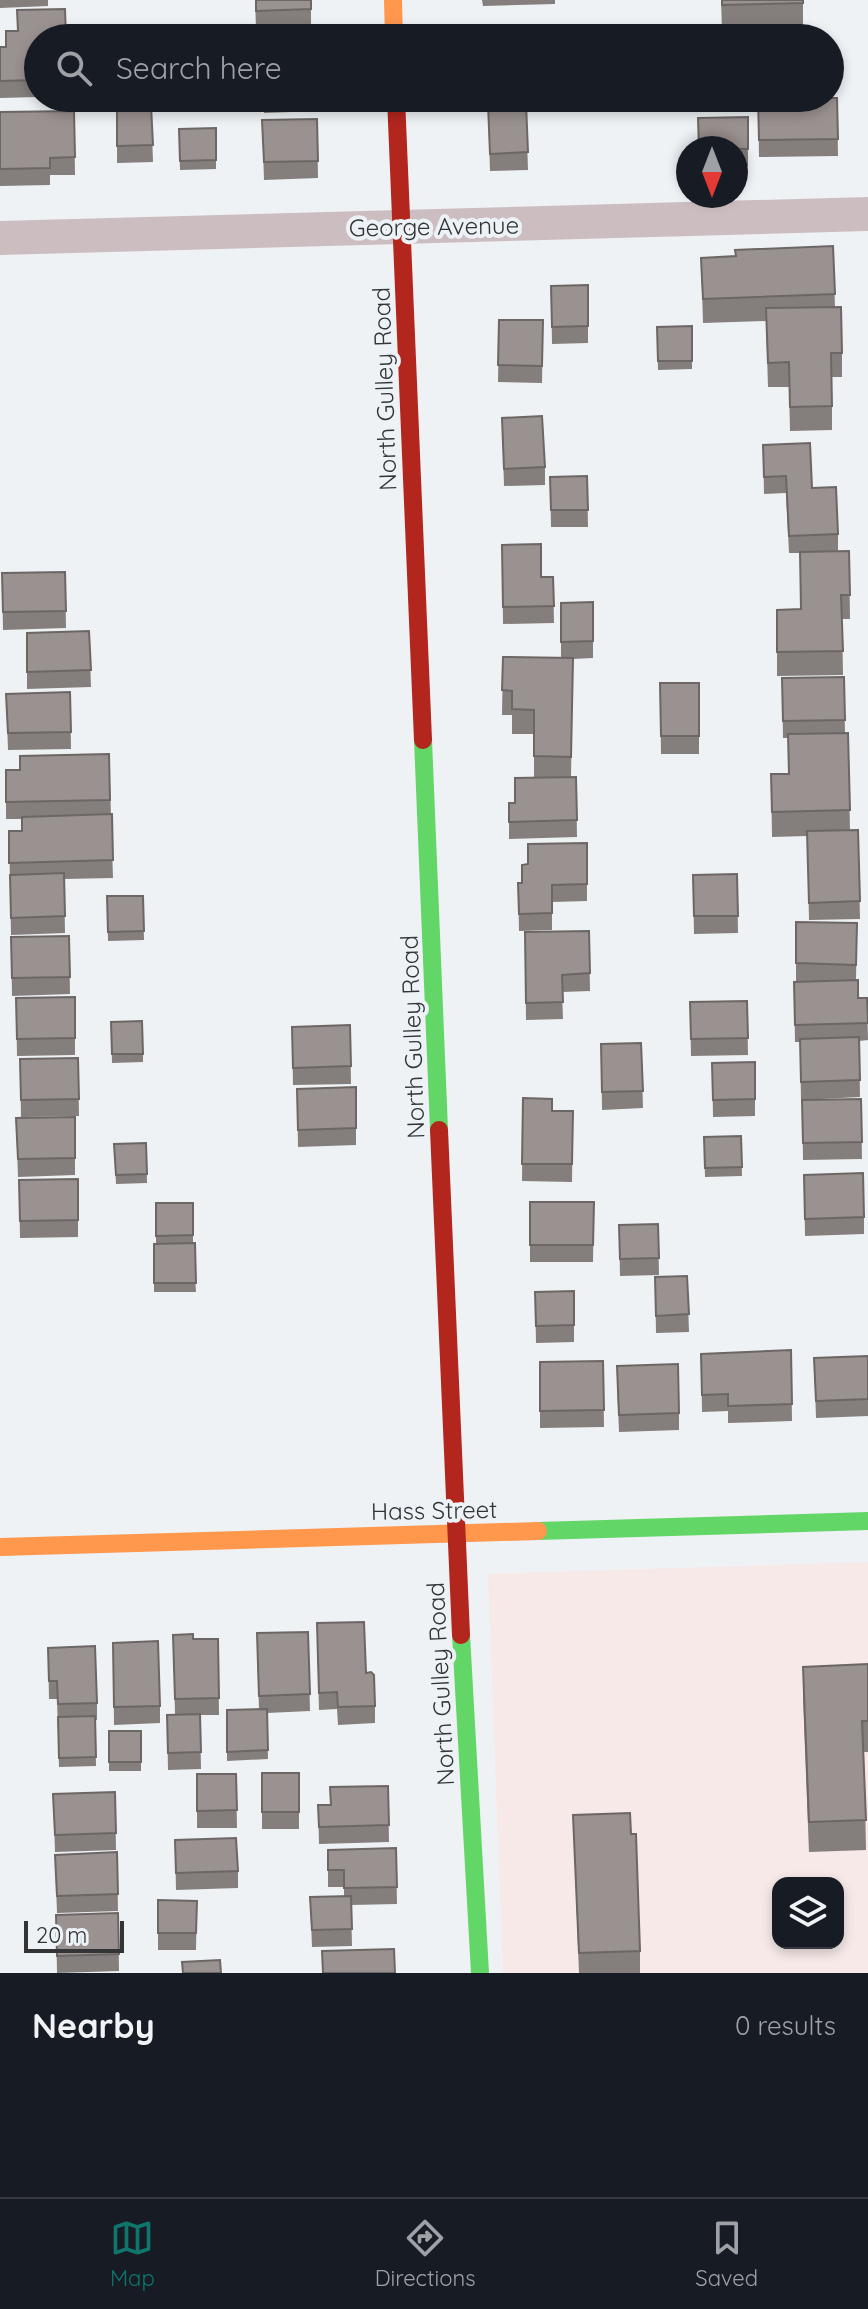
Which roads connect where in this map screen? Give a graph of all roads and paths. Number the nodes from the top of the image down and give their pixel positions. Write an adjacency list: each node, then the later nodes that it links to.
1 (393, 0): 2 (street)
2 (394, 24)
3 (397, 112): 5 (street, North Gulley Road)
4 (868, 214): 5 (street, George Avenue)
5 (401, 228): 6 (street, George Avenue); 8 (street, North Gulley Road)
6 (0, 238)
7 (868, 1521): 8 (street, Hass Street)
8 (457, 1534): 9 (street, Hass Street); 10 (street, North Gulley Road)
9 (0, 1547)
10 (480, 1973)

